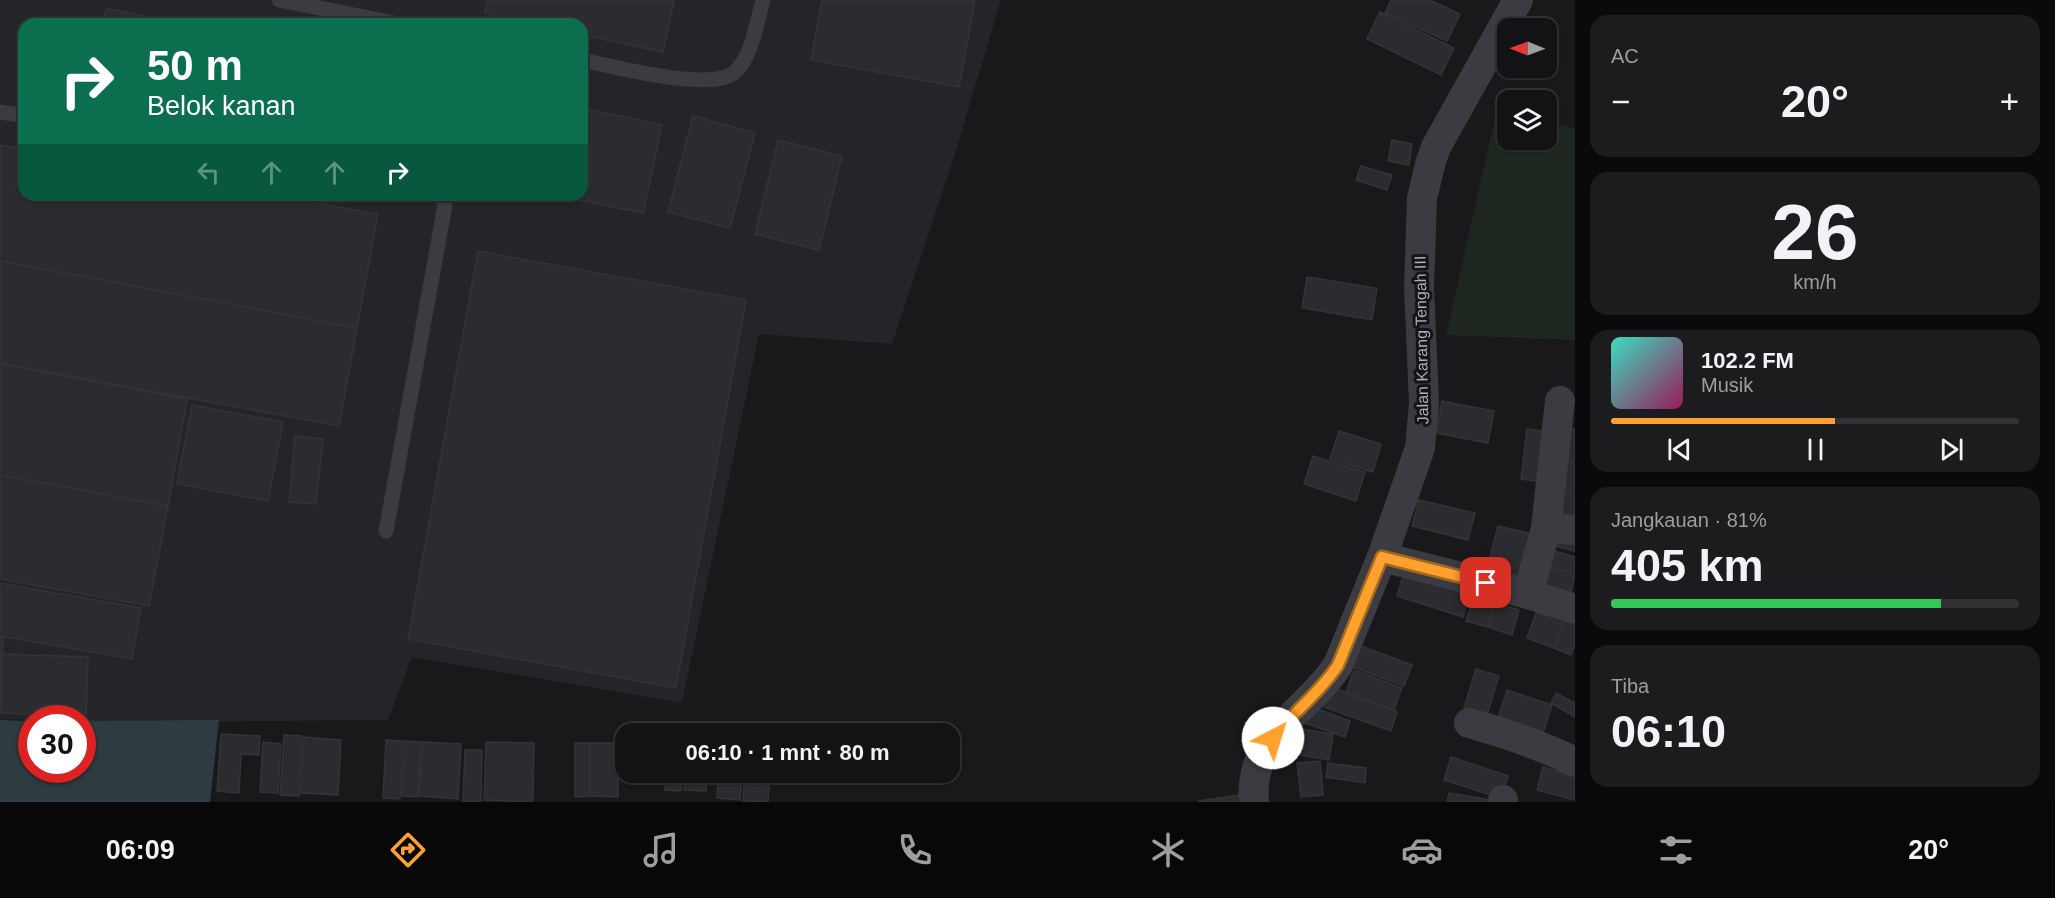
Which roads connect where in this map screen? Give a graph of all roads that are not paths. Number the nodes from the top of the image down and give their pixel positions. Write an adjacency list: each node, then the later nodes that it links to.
1 (279, 0): 4 (lane)
2 (764, 0): 5 (lane)
3 (1518, 0): 13 (street, Jalan Karang Tengah III)
4 (369, 18)
5 (588, 61)
6 (0, 111): 7 (lane)
7 (18, 115)
8 (444, 201): 12 (lane)
9 (1560, 401): 10 (street)
10 (1546, 528): 11 (street); 14 (street)
11 (1575, 530)
12 (386, 531)
13 (1382, 557): 14 (street); 18 (street, Jalan Karang Tengah III)
14 (1528, 594): 15 (street)
15 (1575, 609)
16 (1469, 723): 17 (street)
17 (1575, 762)
18 (1254, 802)

